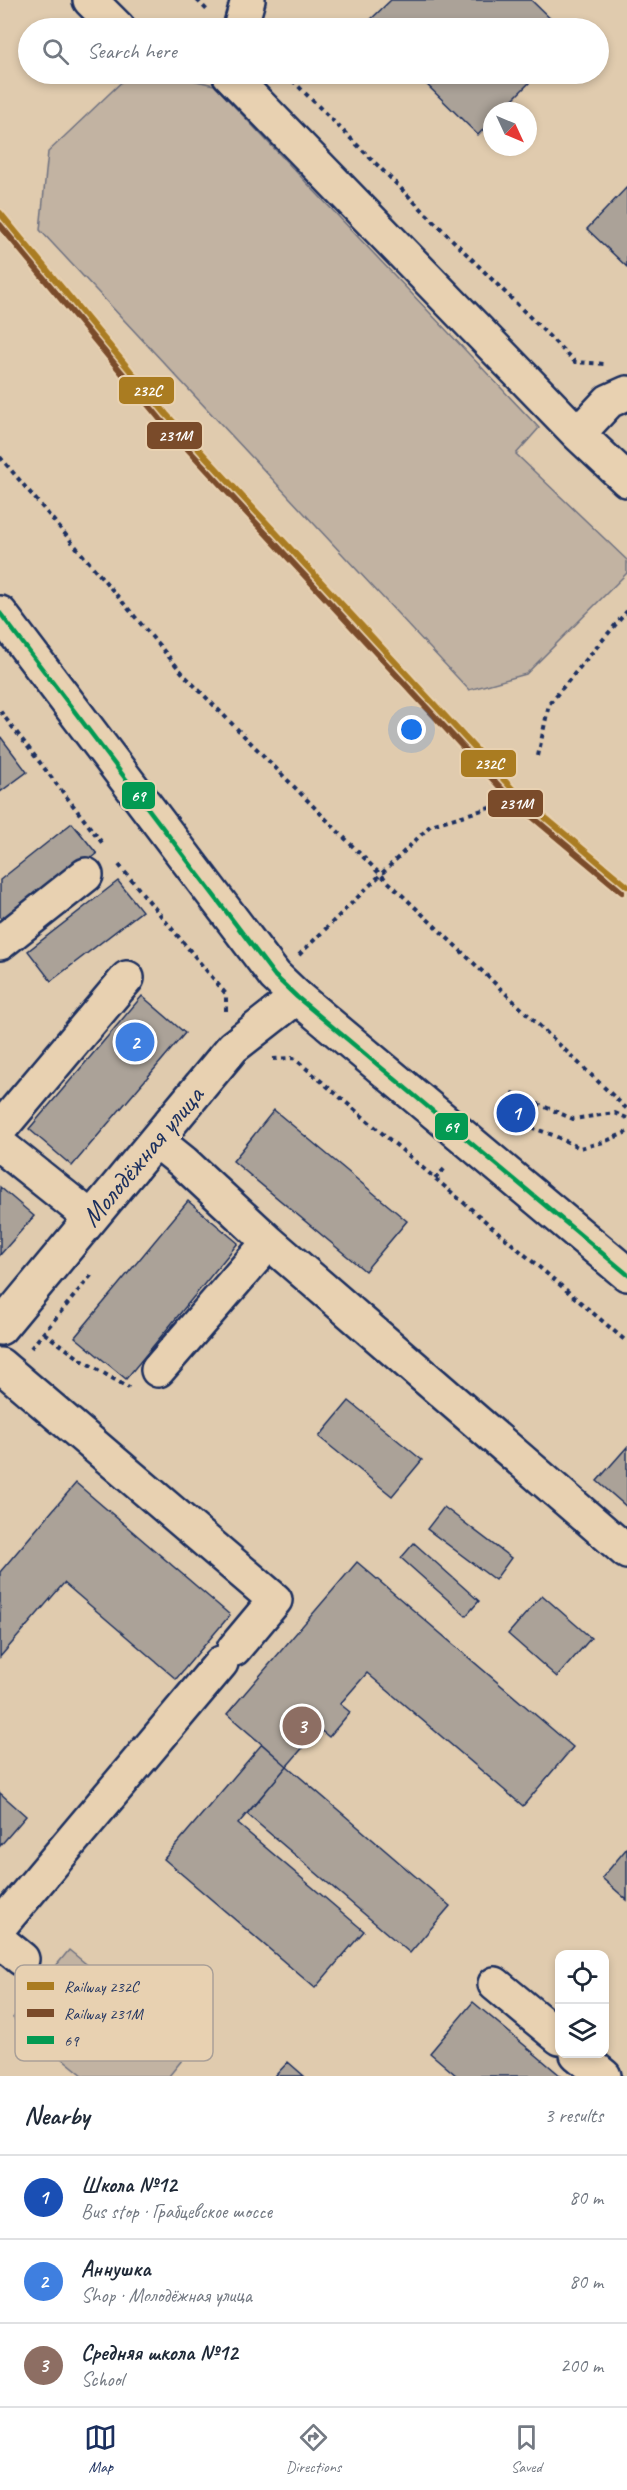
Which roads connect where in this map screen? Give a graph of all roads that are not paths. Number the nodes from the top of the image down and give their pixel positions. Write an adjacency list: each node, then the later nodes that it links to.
1 (90, 0): 3 (street)
2 (248, 0): 4 (street)
3 (108, 18)
4 (243, 18)
5 (239, 84): 7 (street)
6 (627, 393): 7 (street)
7 (578, 434): 8 (street)
8 (627, 480)
9 (0, 613): 13 (street)
10 (86, 875): 11 (street)
11 (0, 943)
12 (127, 978): 14 (street)
13 (286, 987): 15 (street, Молодёжная улица); 19 (street)
14 (0, 1129)
15 (157, 1141): 17 (street, Молодёжная улица); 18 (street)
16 (0, 1146): 17 (street)
17 (90, 1217): 20 (street, Молодёжная улица)
18 (268, 1242): 22 (street); 23 (street)
19 (627, 1274)
20 (0, 1328)
21 (5, 1368): 24 (street)
22 (158, 1370)
23 (627, 1552)
24 (0, 1926)
25 (495, 1984): 26 (street)
26 (555, 2034)
27 (582, 2058): 28 (street)
28 (604, 2076)

